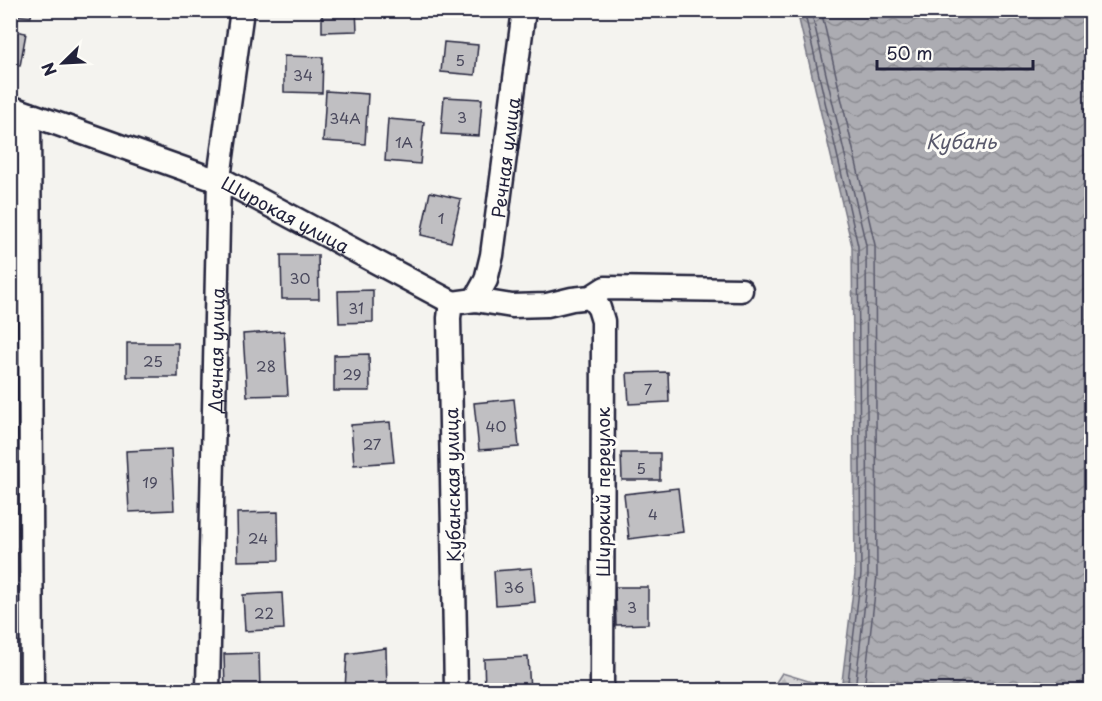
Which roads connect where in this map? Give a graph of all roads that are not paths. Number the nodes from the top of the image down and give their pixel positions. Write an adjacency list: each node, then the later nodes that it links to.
1 (242, 10): 4 (street, Дачная улица)
2 (524, 10): 7 (street, Речная улица)
3 (20, 111): 4 (street, Широкая улица); 8 (street)
4 (219, 178): 7 (street, Широкая улица); 9 (street, Дачная улица)
5 (741, 290): 6 (street, Широкая улица)
6 (591, 297): 7 (street, Широкая улица); 11 (street, Широкий переулок)
7 (464, 302): 10 (street, Кубанская улица)
8 (32, 690)
9 (208, 690)
10 (456, 690)
11 (602, 690)

